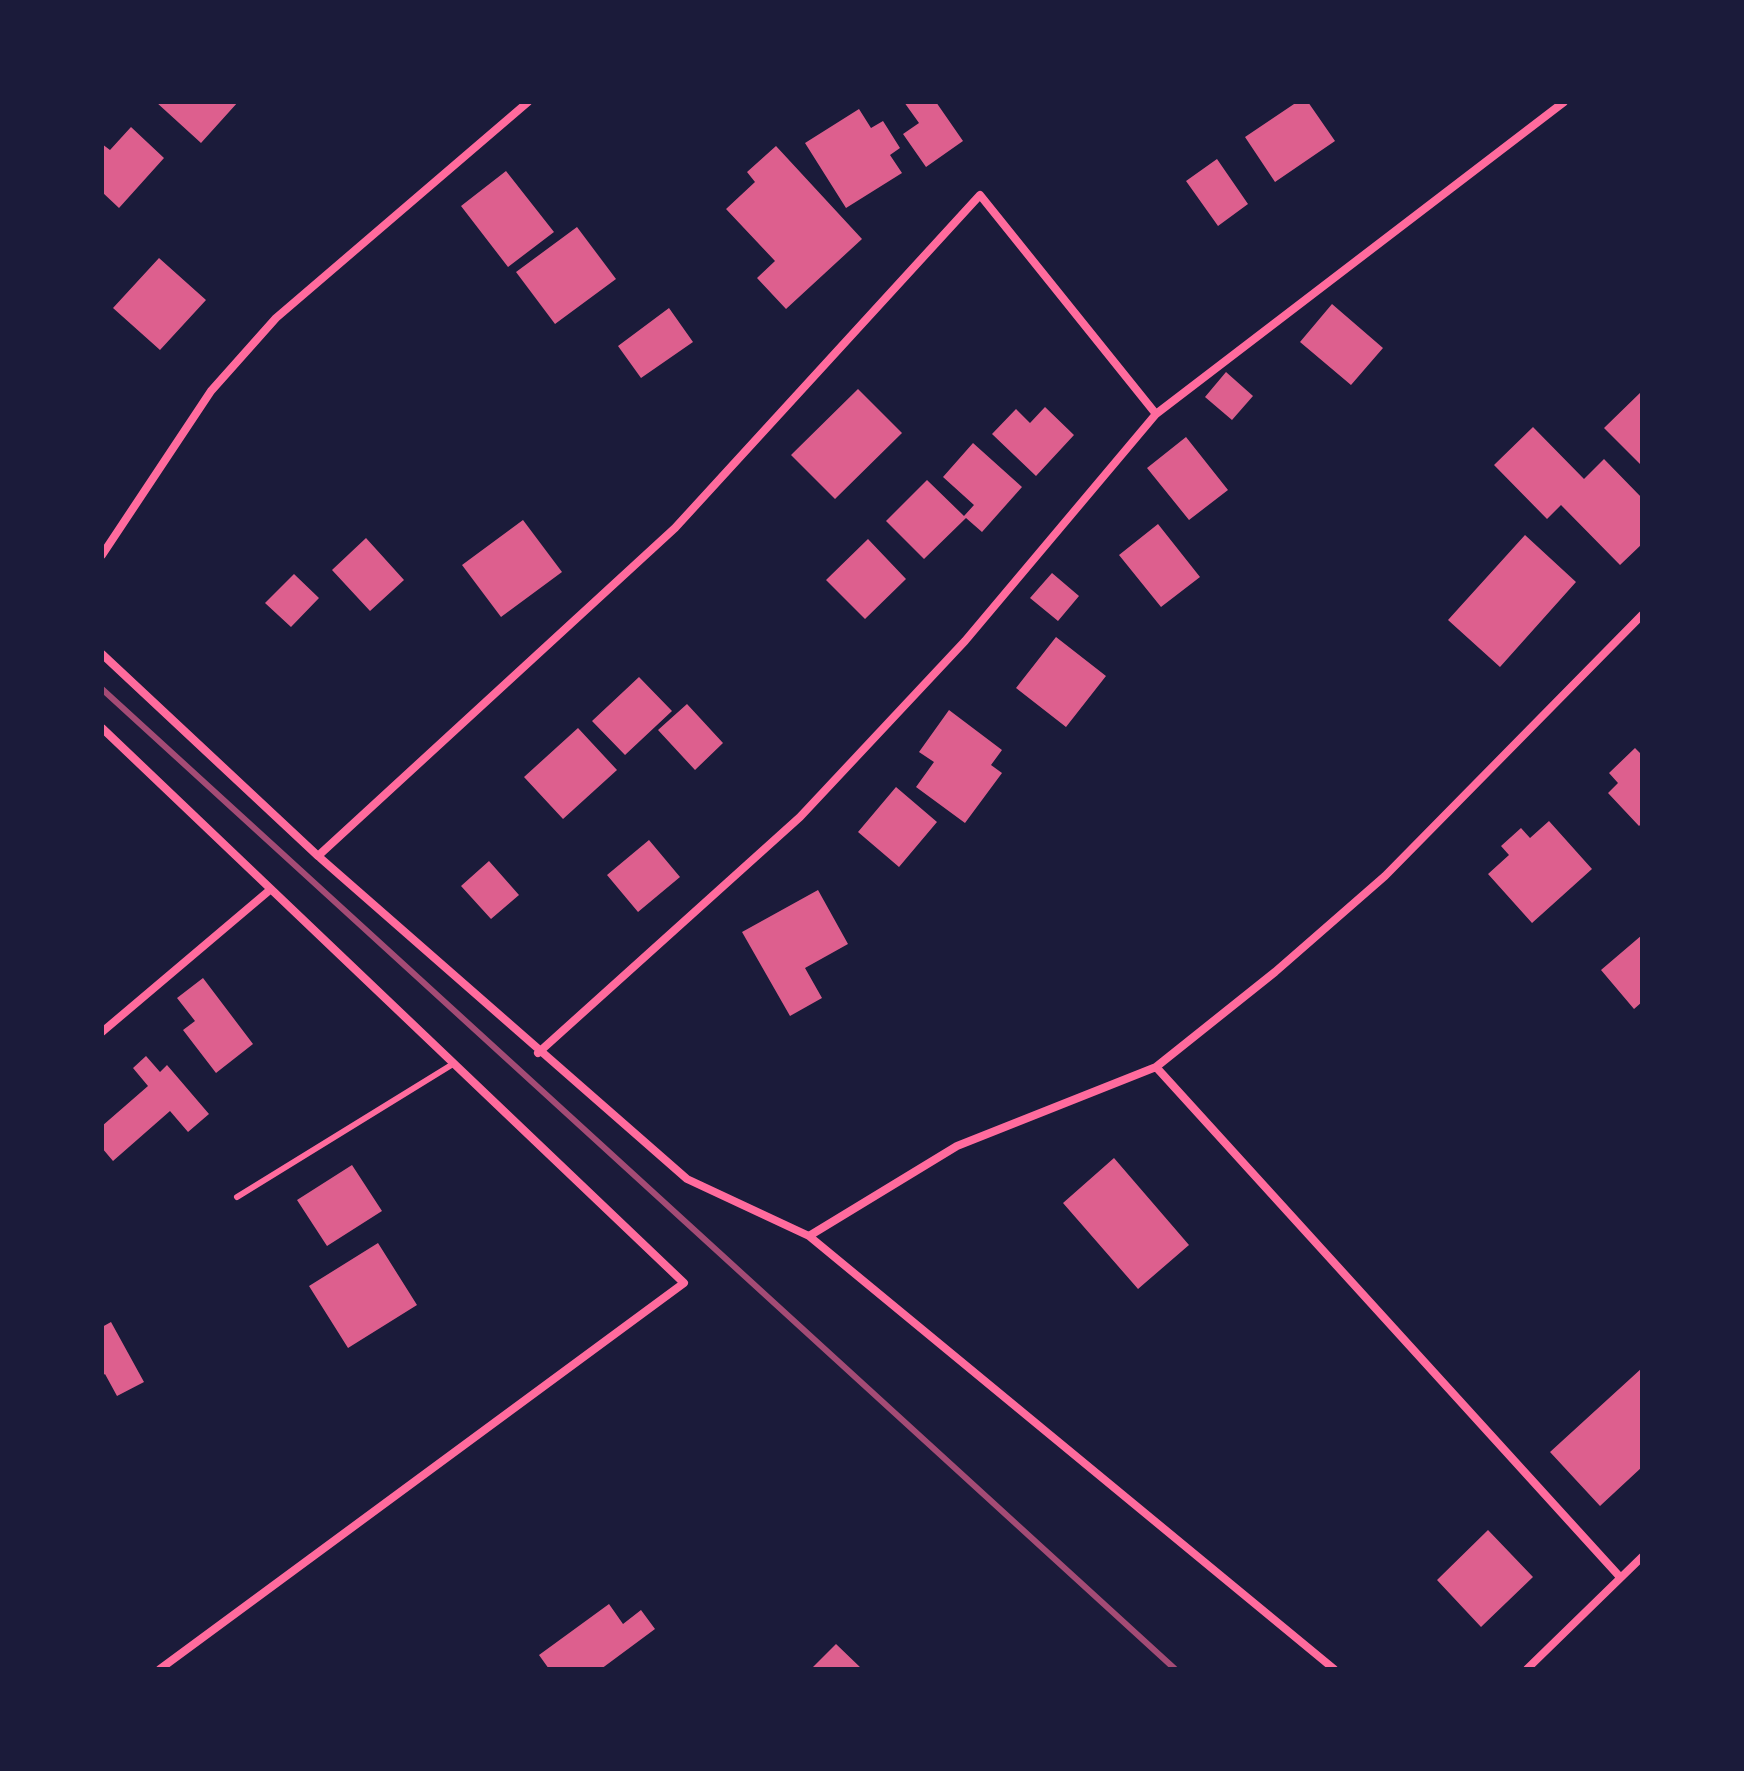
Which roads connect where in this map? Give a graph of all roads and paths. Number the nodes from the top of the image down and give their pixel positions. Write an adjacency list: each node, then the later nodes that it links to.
1 (528, 102): 4 (street)
2 (1564, 102): 3 (street)
3 (1156, 414): 8 (street); 11 (street)
4 (102, 555)
5 (1642, 615): 13 (street)
6 (102, 654): 8 (street)
7 (102, 728): 9 (street)
8 (318, 856): 11 (street)
9 (271, 889): 10 (street); 12 (street)
10 (102, 1032)
11 (538, 1053): 15 (street)
12 (453, 1064): 14 (lane); 18 (street)
13 (1156, 1067): 15 (street); 17 (street)
14 (237, 1197)
15 (809, 1236): 19 (street)
16 (1642, 1557): 17 (street)
17 (1620, 1577): 20 (street)
18 (160, 1669)
19 (1334, 1669)
20 (1527, 1669)

